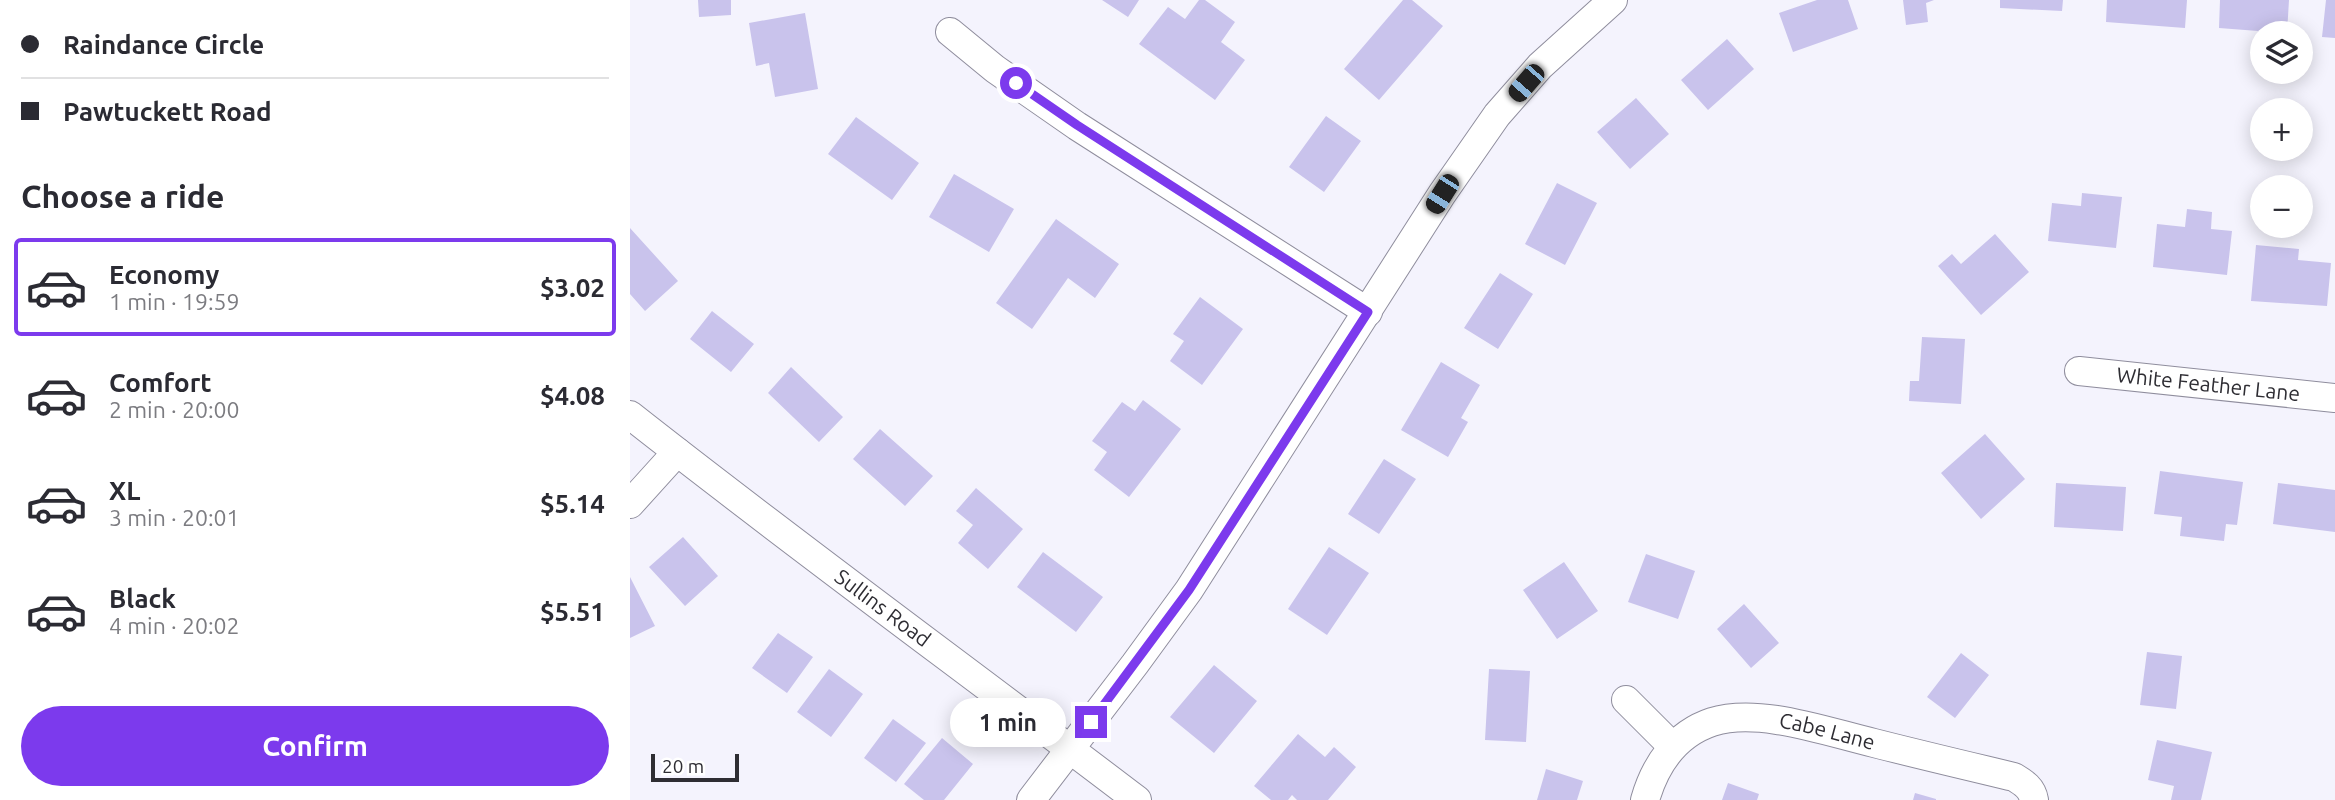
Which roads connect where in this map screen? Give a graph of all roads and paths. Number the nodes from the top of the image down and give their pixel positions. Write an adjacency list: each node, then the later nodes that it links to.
1 (1613, 0): 3 (street)
2 (950, 32): 3 (street)
3 (1368, 312): 11 (street)
4 (2079, 371): 5 (street, White Feather Lane)
5 (2335, 398)
6 (630, 415): 7 (street, Sullins Road)
7 (677, 452): 8 (street); 11 (street, Sullins Road)
8 (630, 504)
9 (1626, 700): 10 (street)
10 (1672, 746): 14 (street, Cabe Lane); 15 (street, Cabe Lane)
11 (1070, 749): 12 (street); 13 (street, Sullins Road)
12 (1031, 800)
13 (1136, 800)
14 (1645, 800)
15 (2034, 800)

